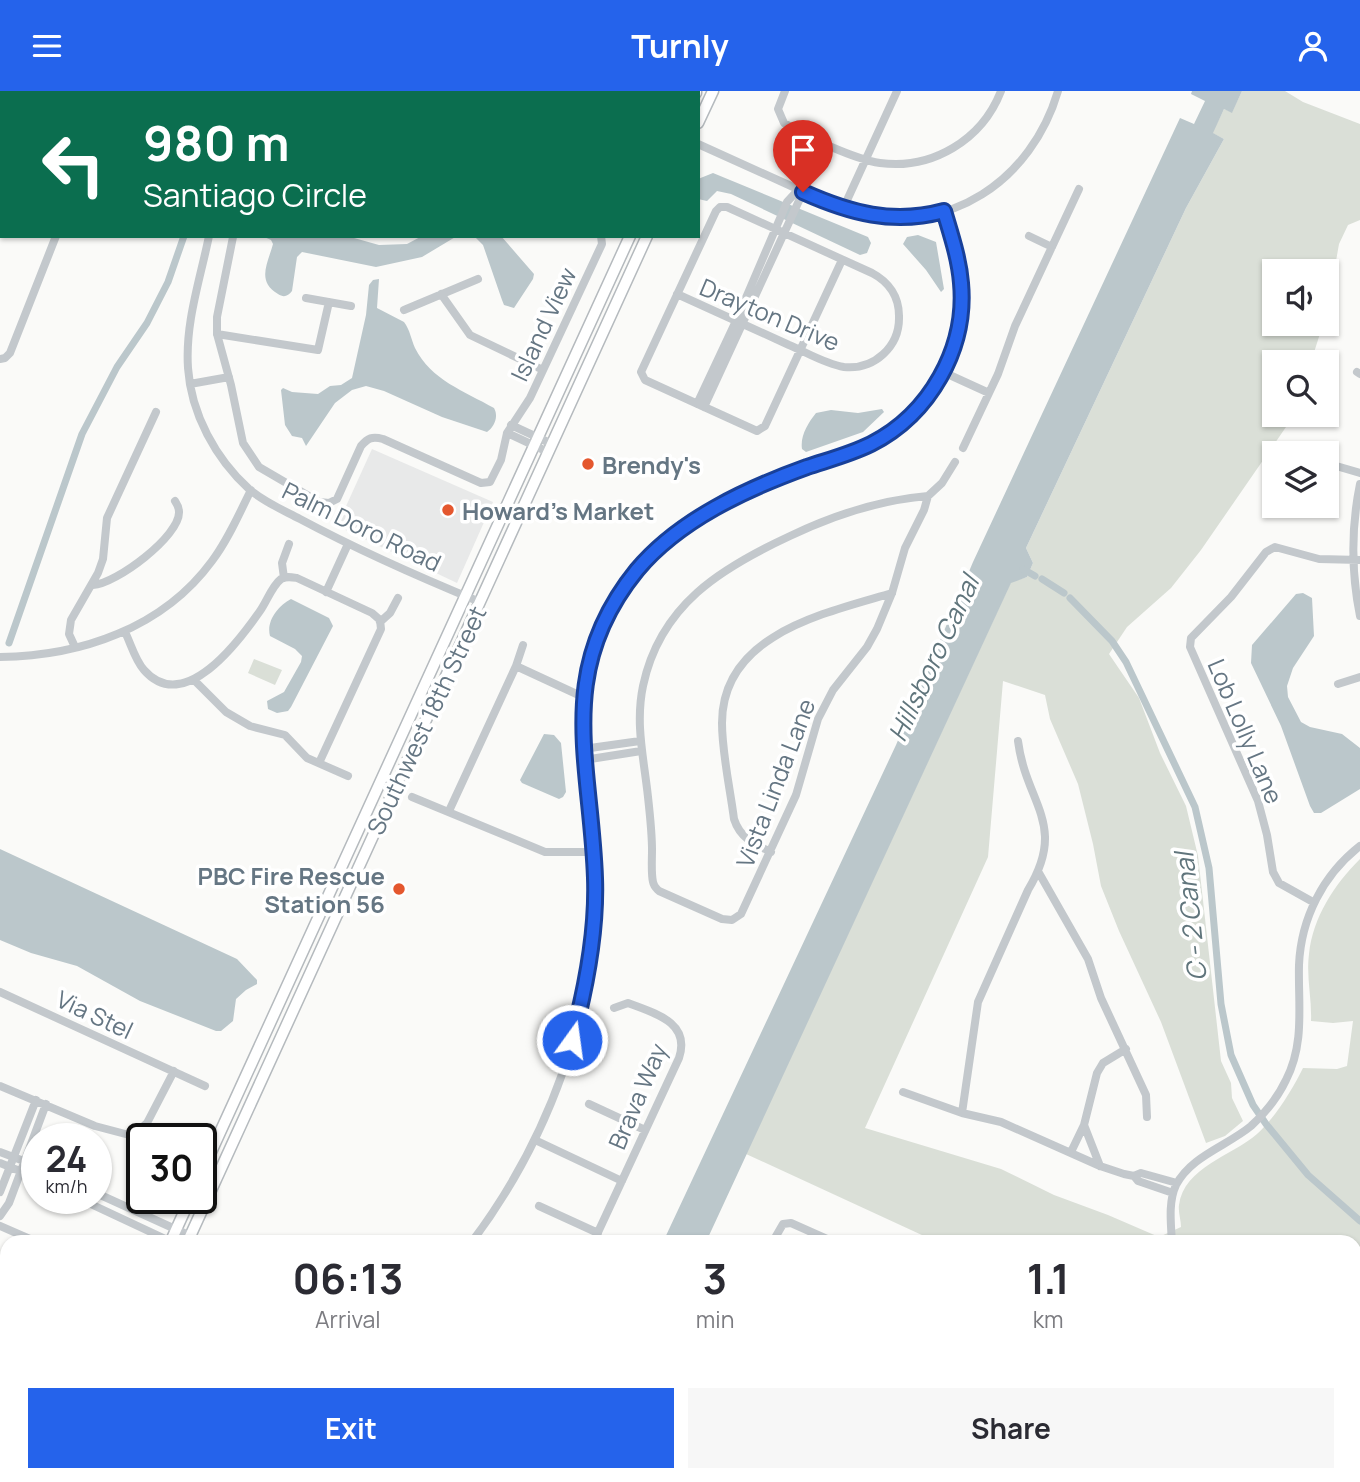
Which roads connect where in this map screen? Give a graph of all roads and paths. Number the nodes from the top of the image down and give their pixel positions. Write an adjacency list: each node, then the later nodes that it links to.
1 (713, 91): 6 (main road)
2 (785, 91): 8 (street)
3 (897, 91): 8 (street)
4 (1001, 91): 8 (street)
5 (1058, 91): 12 (street)
6 (700, 119)
7 (700, 144): 10 (street)
8 (866, 160): 11 (street)
9 (1079, 189): 21 (street)
10 (801, 191): 11 (street); 13 (street); 13 (street)
11 (843, 209): 12 (street)
12 (944, 211): 35 (street)
13 (779, 231): 22 (street, Drayton Drive); 24 (street, Drayton Drive); 30 (street)
14 (1029, 236): 21 (street)
15 (55, 238): 33 (street)
16 (209, 238): 37 (street, Palm Doro Road)
17 (233, 238): 31 (street, Island View)
18 (601, 238): 34 (street, Island View)
19 (629, 238): 42 (main road, Southwest 18th Street)
20 (646, 238): 43 (main road, Southwest 18th Street)
21 (1052, 247): 38 (street)
22 (842, 260): 32 (street); 32 (street, Drayton Drive)
23 (478, 279): 25 (street)
24 (677, 294): 30 (street, Drayton Drive); 39 (street)
25 (441, 295): 29 (street); 34 (street)
26 (306, 297): 27 (street)
27 (329, 302): 28 (street); 31 (street)
28 (351, 306)
29 (404, 310)
30 (739, 323): 32 (street, Drayton Drive); 39 (street)
31 (217, 334): 36 (street, Island View)
32 (800, 350): 39 (street)
33 (0, 359)
34 (543, 370): 41 (street, Island View)
35 (943, 372): 38 (street); 72 (street)
36 (229, 377): 37 (street); 41 (street, Island View)
37 (190, 384): 49 (street, Palm Doro Road)
38 (989, 393): 44 (street)
39 (700, 405)
40 (156, 412): 56 (street)
41 (509, 429): 42 (street)
42 (536, 441): 43 (street); 59 (main road, Southwest 18th Street)
43 (550, 448): 61 (main road, Southwest 18th Street)
44 (962, 448)
45 (956, 462): 50 (street, Vista Linda Lane)
46 (1339, 467): 47 (street)
47 (1360, 473)
48 (1360, 484): 54 (street)
49 (251, 491): 53 (street, Palm Doro Road); 64 (street)
50 (928, 496): 58 (street, Vista Linda Lane); 73 (street, Vista Linda Lane)
51 (176, 501): 56 (street)
52 (289, 544): 55 (street)
53 (348, 544): 57 (street); 59 (street, Palm Doro Road)
54 (1356, 560): 62 (street); 86 (street, Lob Lolly Lane)
55 (284, 578): 57 (street); 70 (street)
56 (93, 585): 66 (street)
57 (326, 592): 63 (street)
58 (892, 593): 84 (street, Vista Linda Lane); 84 (street)
59 (465, 596): 61 (street, Palm Doro Road); 102 (main road, Southwest 18th Street)
60 (398, 598): 63 (street)
61 (480, 602): 129 (main road, Southwest 18th Street)
62 (1360, 616)
63 (380, 622): 78 (street)
64 (125, 632): 66 (street); 70 (street)
65 (523, 645): 68 (street)
66 (75, 647): 67 (street)
67 (0, 657)
68 (516, 666): 72 (street); 81 (street)
69 (1360, 677): 71 (street)
70 (194, 680): 78 (street)
71 (1338, 684)
72 (583, 697): 75 (street)
73 (640, 741): 75 (street); 76 (street, Vista Linda Lane)
74 (1018, 741): 85 (street)
75 (583, 749): 77 (street)
76 (641, 751): 77 (street); 84 (street, Vista Linda Lane)
77 (584, 760): 83 (street)
78 (319, 763): 79 (street)
79 (348, 776)
80 (412, 797): 81 (street)
81 (449, 811): 83 (street)
82 (1360, 846): 86 (street)
83 (594, 852): 103 (street)
84 (771, 852)
85 (1039, 873): 89 (street); 97 (street)
86 (1313, 902): 114 (street)
87 (0, 992): 90 (street, Via Stel)
88 (614, 1008): 101 (street, Brava Way)
89 (1126, 1049): 98 (street); 100 (street)
90 (174, 1072): 92 (street, Via Stel); 95 (street)
91 (0, 1086): 94 (street)
92 (205, 1086)
93 (903, 1092): 97 (street)
94 (36, 1100): 95 (street); 106 (street)
95 (46, 1104): 99 (street)
96 (589, 1104): 101 (street)
97 (962, 1113): 105 (street)
98 (1147, 1117)
99 (39, 1123)
100 (1084, 1125): 105 (street); 109 (street)
101 (645, 1130): 113 (street, Brava Way)
102 (217, 1139)
103 (535, 1140): 113 (street); 130 (street)
104 (0, 1152): 106 (street)
105 (1071, 1152): 109 (street)
106 (14, 1156): 107 (street); 110 (street)
107 (21, 1159)
108 (0, 1163): 110 (street)
109 (1100, 1166): 112 (street)
110 (10, 1167): 111 (street); 115 (street)
111 (20, 1171): 121 (street)
112 (1134, 1176): 114 (street); 116 (street)
113 (622, 1181): 124 (street, Brava Way)
114 (1177, 1183): 116 (street)
115 (0, 1192)
116 (1173, 1193): 133 (street)
117 (112, 1200): 123 (street)
118 (540, 1206): 124 (street)
119 (112, 1214): 126 (street)
120 (183, 1214): 123 (main road)
121 (0, 1216)
122 (0, 1226): 125 (street)
123 (176, 1229): 127 (main road); 128 (street)
124 (598, 1233)
125 (21, 1235)
126 (157, 1235)
127 (174, 1235)
128 (183, 1235)
129 (190, 1235)
130 (476, 1235)
131 (777, 1235): 132 (street)
132 (819, 1235)
133 (1171, 1235)

